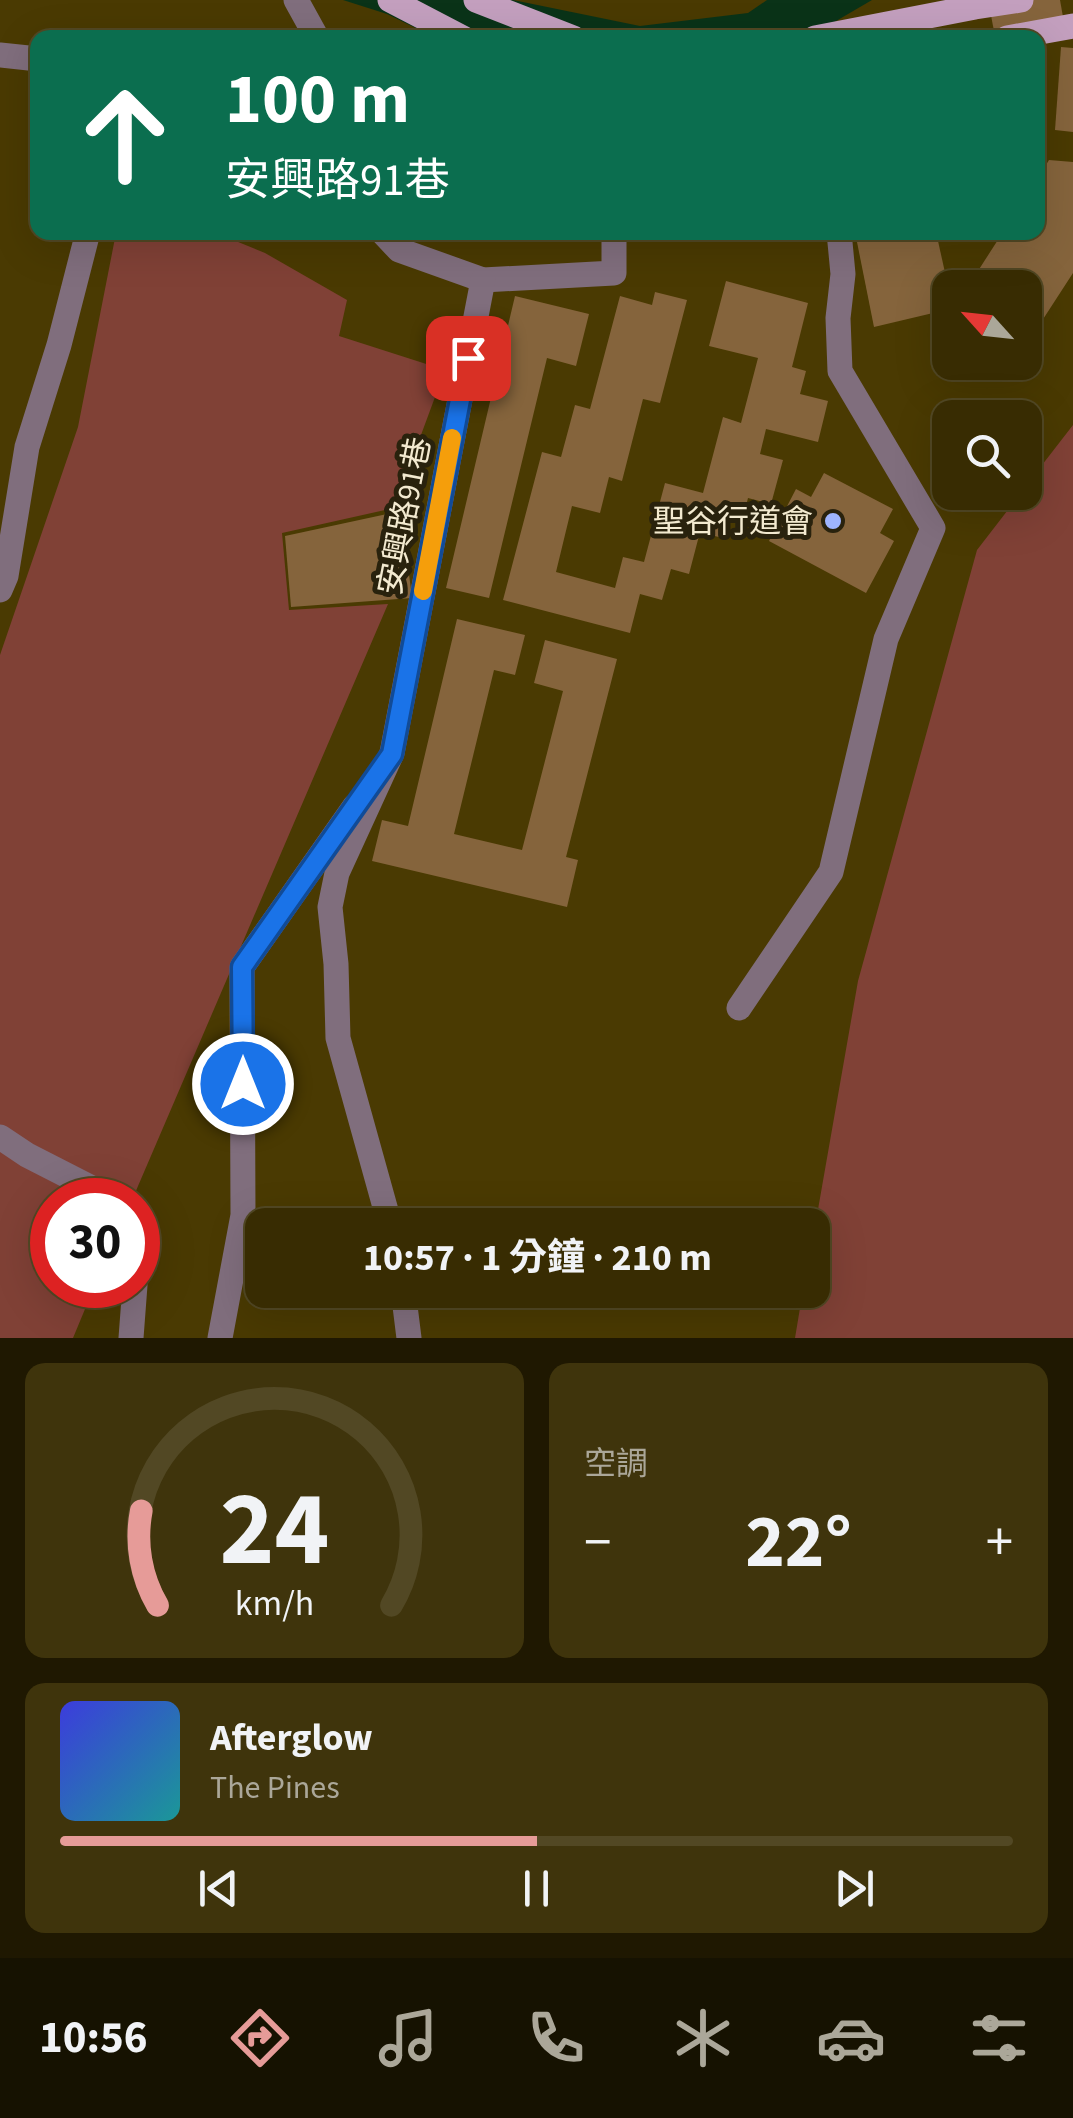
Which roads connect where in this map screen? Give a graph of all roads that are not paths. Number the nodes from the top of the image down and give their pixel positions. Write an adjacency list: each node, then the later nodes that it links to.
1 (296, 0): 7 (street)
2 (390, 0): 8 (main road)
3 (476, 0): 9 (main road)
4 (945, 0): 11 (street)
5 (1021, 0): 10 (main road, bridge)
6 (1073, 26): 12 (main road)
7 (313, 30)
8 (447, 30)
9 (551, 30)
10 (858, 30)
11 (891, 30)
12 (1045, 31)
13 (0, 55): 14 (street)
14 (30, 58)
15 (86, 240): 20 (street)
16 (390, 240): 19 (street)
17 (614, 240): 19 (street)
18 (839, 240): 22 (street)
19 (483, 280): 21 (street, 安興路91巷)
20 (0, 590)
21 (392, 754): 25 (street, 安興路91巷); 29 (street)
22 (740, 1008)
23 (0, 1137): 24 (street)
24 (71, 1178)
25 (385, 1208)
26 (133, 1308): 28 (street)
27 (405, 1308): 30 (street)
28 (131, 1338)
29 (220, 1338)
30 (408, 1338)

